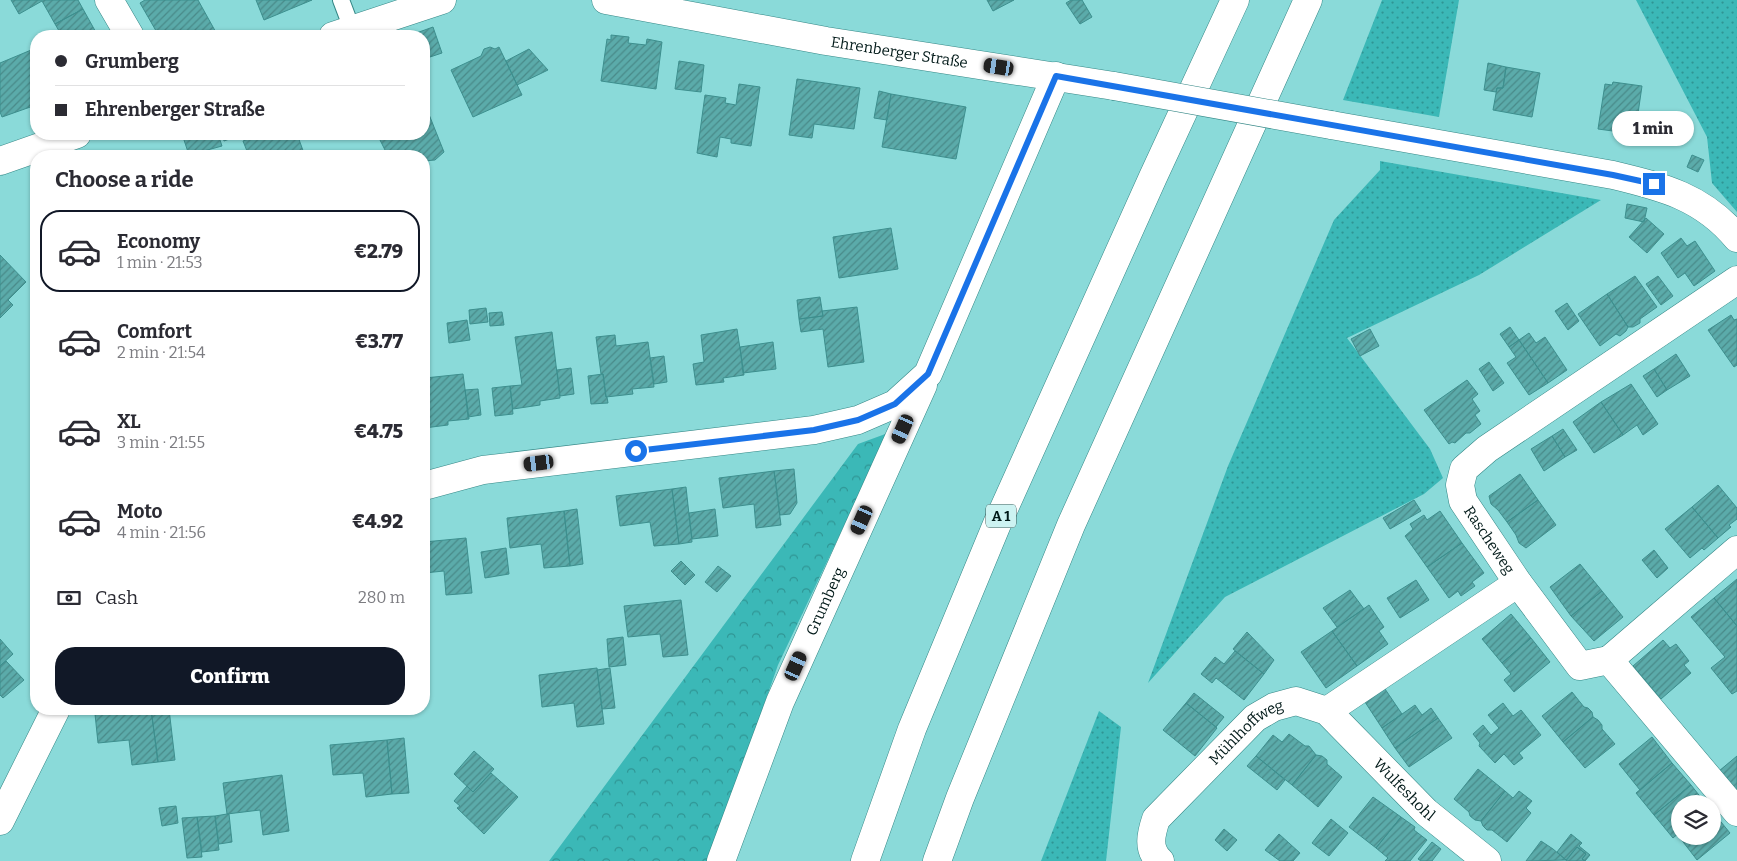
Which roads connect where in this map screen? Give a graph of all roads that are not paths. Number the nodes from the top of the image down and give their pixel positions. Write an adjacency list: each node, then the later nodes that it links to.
1 (109, 0): 7 (main road)
2 (341, 0): 8 (lane)
3 (606, 0): 10 (main road, Ehrenberger Straße)
4 (1235, 0): 27 (main road, A 1)
5 (1308, 0): 28 (main road)
6 (435, 1): 9 (main road)
7 (126, 30)
8 (342, 30)
9 (351, 30)
10 (1056, 76): 15 (main road, Ehrenberger Straße, bridge); 17 (main road, Grumberg)
11 (60, 140): 13 (main road)
12 (30, 150): 14 (main road)
13 (31, 150)
14 (0, 161)
15 (1737, 238)
16 (1737, 280): 20 (main road, Rascheweg)
17 (928, 374): 18 (main road, Grumberg); 26 (main road, Grumberg)
18 (430, 484)
19 (1737, 550): 21 (main road)
20 (1518, 583): 21 (main road, Rascheweg); 22 (main road)
21 (1609, 660): 24 (main road)
22 (1327, 711): 29 (main road, Mühlhoffweg); 30 (main road, Wulfeshohl)
23 (53, 715): 25 (main road)
24 (1737, 812)
25 (0, 820)
26 (721, 861)
27 (865, 861)
28 (937, 861)
29 (1160, 861)
30 (1487, 861)

